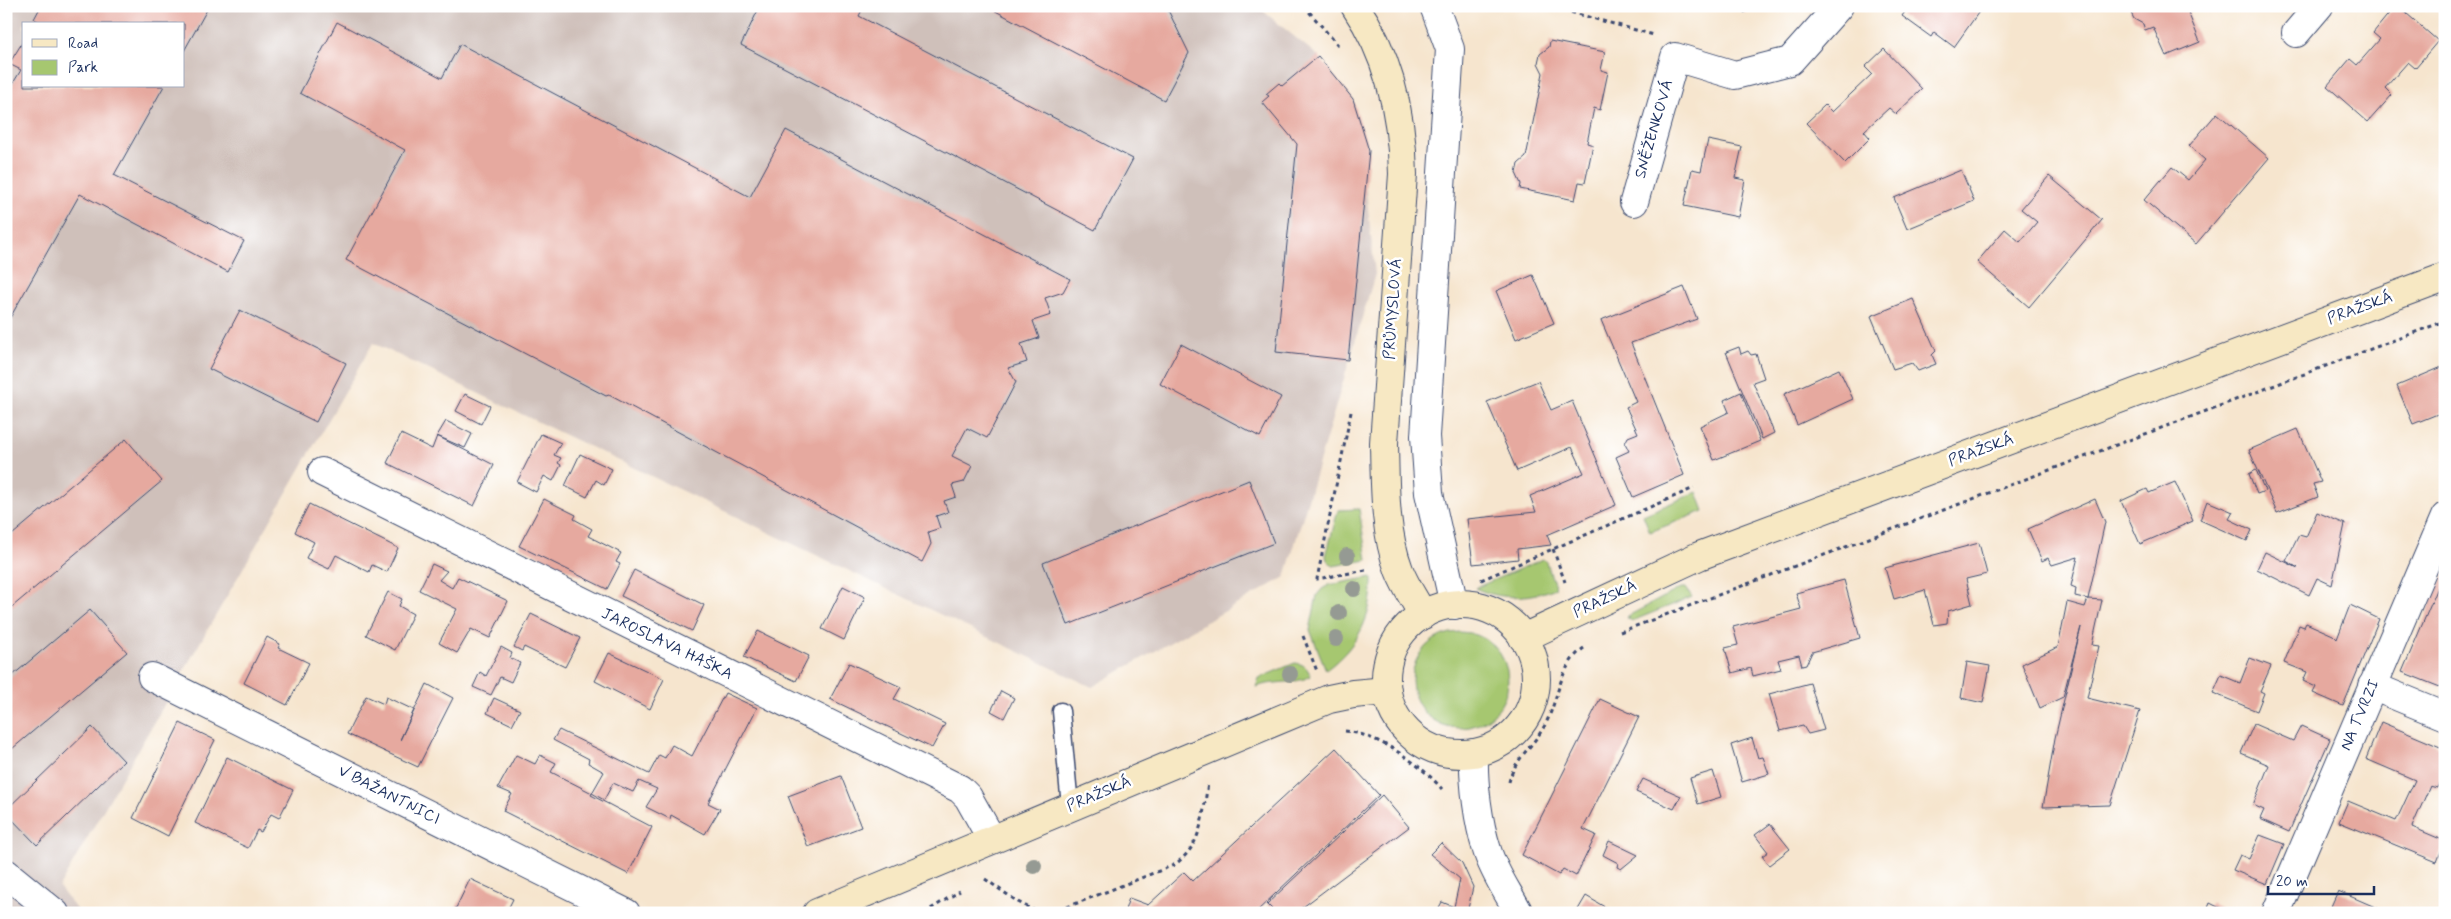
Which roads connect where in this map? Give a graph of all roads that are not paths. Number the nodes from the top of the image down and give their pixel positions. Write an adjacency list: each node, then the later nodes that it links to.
1 (1434, 6): 10 (street)
2 (1839, 6): 6 (street, SNĚŽENKOVÁ)
3 (2319, 6): 5 (street)
4 (1359, 7): 11 (main road, PRŮMYSLOVÁ)
5 (2296, 33)
6 (1634, 202)
7 (2445, 277): 12 (main road, PRAŽSKÁ)
8 (322, 472): 20 (street, JAROSLAVA HAŠKA)
9 (2445, 517): 14 (street, NA TVRZI)
10 (1454, 605): 11 (main road); 12 (main road)
11 (1423, 615): 15 (main road)
12 (1524, 638): 18 (main road)
13 (152, 676): 23 (street, V BAŽANTNICI)
14 (2372, 686): 17 (street); 26 (street, NA TVRZI)
15 (1387, 691): 18 (main road); 19 (main road, PRAŽSKÁ)
16 (1061, 711): 19 (lane)
17 (2445, 716)
18 (1474, 753): 25 (street)
19 (1070, 806): 20 (main road, PRAŽSKÁ)
20 (991, 838): 24 (main road, PRAŽSKÁ)
21 (6, 873): 22 (street)
22 (55, 913)
23 (626, 913)
24 (817, 913)
25 (1519, 913)
26 (2276, 913)

